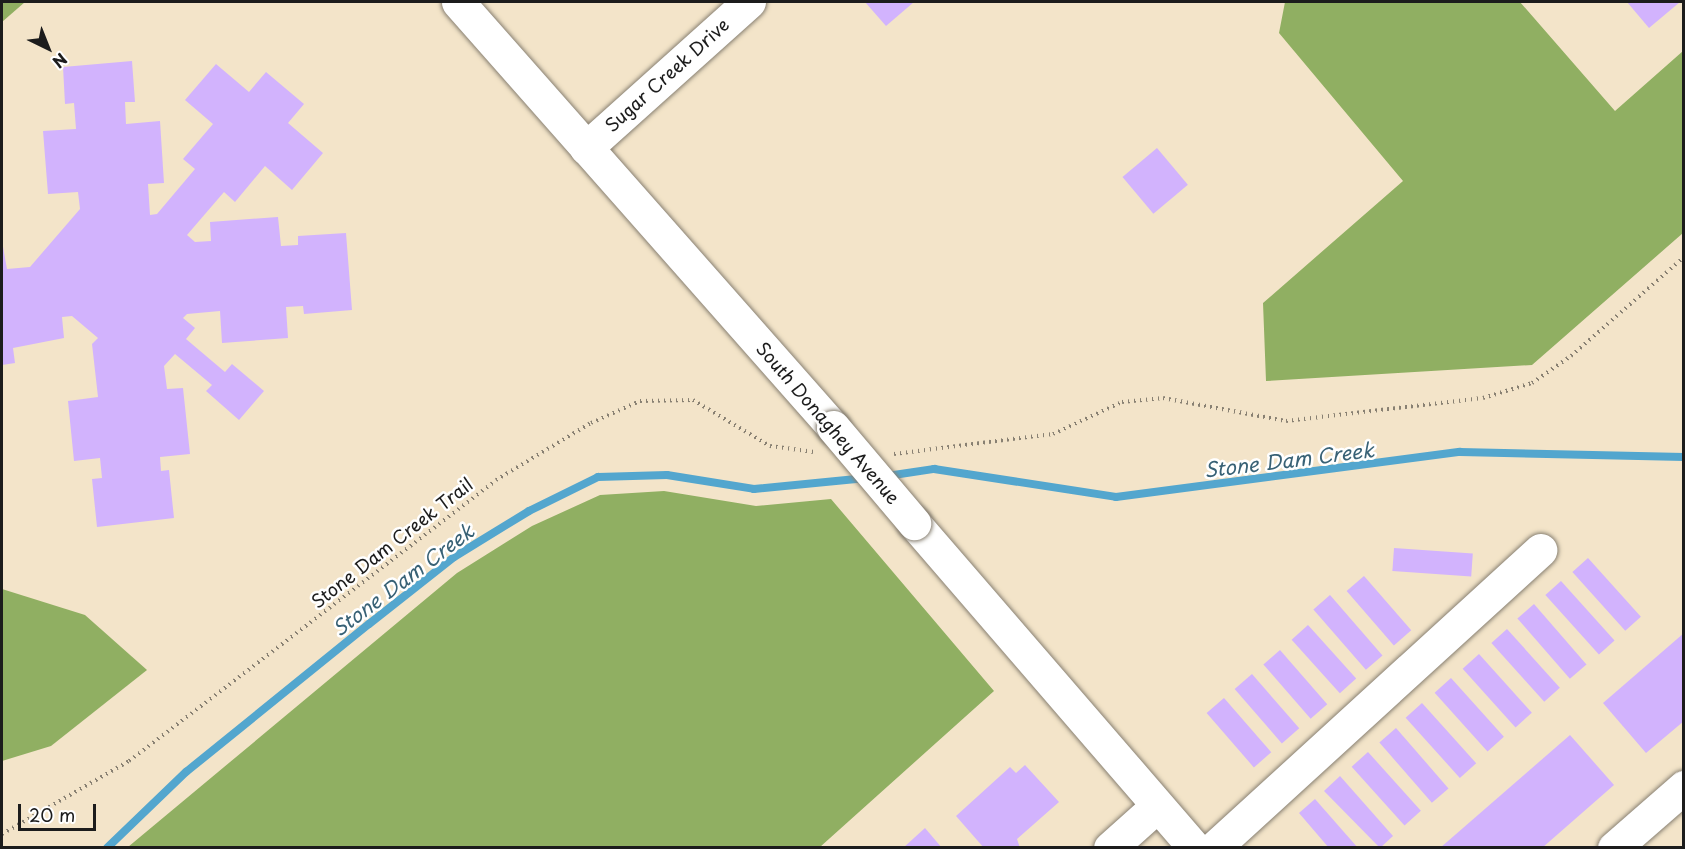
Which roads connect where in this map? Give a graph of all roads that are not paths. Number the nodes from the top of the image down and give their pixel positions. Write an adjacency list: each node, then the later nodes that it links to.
1 (458, 2): 3 (street, South Donaghey Avenue)
2 (749, 2): 3 (street, Sugar Creek Drive)
3 (586, 148): 6 (street, South Donaghey Avenue, bridge)
4 (1540, 550): 9 (street)
5 (1683, 787): 10 (street)
6 (1157, 806): 7 (street); 8 (street, South Donaghey Avenue)
7 (1110, 848)
8 (1195, 848)
9 (1214, 848)
10 (1614, 848)

